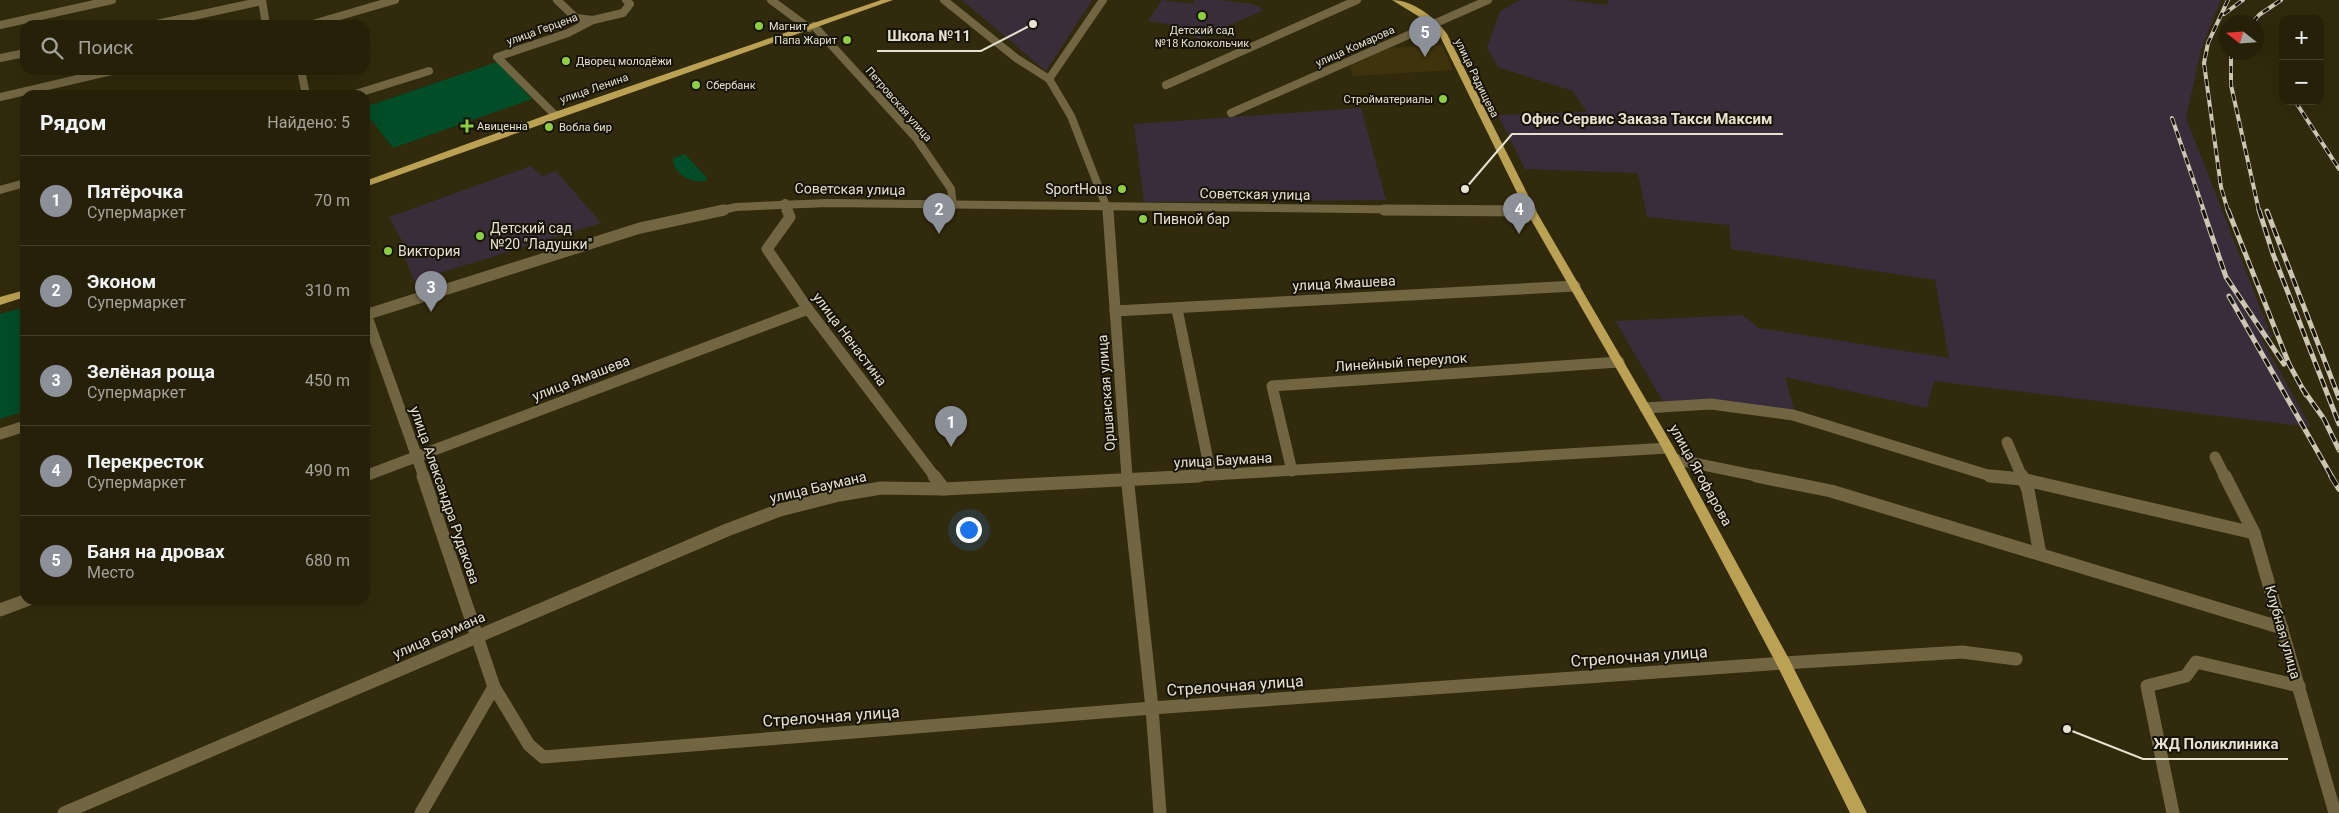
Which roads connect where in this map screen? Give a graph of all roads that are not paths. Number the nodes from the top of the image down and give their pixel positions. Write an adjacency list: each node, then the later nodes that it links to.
1 (112, 0): 15 (street)
2 (353, 0): 14 (street)
3 (395, 0): 14 (street)
4 (557, 0): 19 (street)
5 (626, 0): 19 (street, улица Герцена)
6 (771, 0): 23 (street, Петровская улица)
7 (889, 0): 23 (main road, улица Ленина)
8 (944, 0): 29 (street)
9 (1103, 0): 29 (street)
10 (1357, 0): 30 (street)
11 (1397, 0): 21 (main road, улица Радищева)
12 (1488, 0): 21 (street, улица Комарова)
13 (262, 1): 16 (street); 17 (street)
14 (356, 11): 18 (street)
15 (22, 20)
16 (175, 20)
17 (265, 20)
18 (326, 20)
19 (593, 20): 37 (street, улица Герцена)
20 (20, 21): 22 (street)
21 (1434, 22): 36 (street, улица Комарова); 38 (main road, улица Радищева)
22 (0, 25)
23 (812, 27): 37 (main road, улица Ленина); 43 (street, Петровская улица)
24 (20, 54): 25 (street)
25 (0, 58)
26 (429, 71): 33 (street)
27 (95, 75): 31 (street)
28 (302, 75): 32 (street)
29 (1049, 79): 44 (street, Оршанская улица)
30 (1166, 85)
31 (30, 90)
32 (305, 90)
33 (368, 90)
34 (20, 92): 35 (street)
35 (0, 97)
36 (1231, 113)
37 (555, 115): 39 (main road, улица Ленина)
38 (1504, 159): 45 (main road, улица Ягофарова)
39 (370, 182)
40 (20, 184): 41 (street)
41 (0, 190)
42 (785, 203): 43 (street, Советская улица); 49 (street, улица Ненастина); 52 (street, Советская улица)
43 (953, 206): 44 (street, Советская улица)
44 (1108, 207): 45 (street, Советская улица); 51 (street, Оршанская улица)
45 (1531, 211): 46 (main road, улица Ягофарова)
46 (1575, 286): 50 (street, улица Ямашева); 54 (main road, улица Ягофарова)
47 (20, 294): 48 (main road)
48 (0, 300)
49 (808, 309): 60 (street, улица Ямашева); 67 (street, улица Ненастина)
50 (1177, 309): 51 (street, улица Ямашева); 64 (street)
51 (1116, 311): 66 (street, Оршанская улица)
52 (370, 312)
53 (370, 328): 60 (street, улица Александра Рудакова)
54 (1618, 362): 55 (main road, улица Ягофарова); 62 (street, Линейный переулок)
55 (1645, 408): 59 (main road, улица Ягофарова); 65 (street)
56 (20, 428): 57 (street)
57 (0, 434)
58 (2007, 442): 65 (street)
59 (1671, 454): 62 (street, улица Баумана); 69 (street, улица Баумана); 75 (main road, улица Ягофарова)
60 (417, 457): 63 (street, улица Ямашева); 73 (street, улица Александра Рудакова)
61 (2215, 457): 68 (street, Клубная улица)
62 (1292, 471): 64 (street, улица Баумана)
63 (370, 474)
64 (1211, 475): 66 (street, улица Баумана)
65 (2022, 479): 68 (street); 69 (street)
66 (1127, 480): 67 (street, улица Баумана); 78 (street, Оршанская улица)
67 (944, 489): 73 (street, улица Баумана)
68 (2254, 533): 72 (street, Клубная улица)
69 (2040, 554): 72 (street, улица Баумана)
70 (20, 603): 71 (street)
71 (0, 610)
72 (2282, 628): 76 (street, Клубная улица)
73 (478, 634): 77 (street, улица Александра Рудакова); 79 (street, улица Баумана)
74 (2016, 659): 75 (street, Стрелочная улица)
75 (1784, 663): 78 (street, Стрелочная улица); 82 (main road, улица Ягофарова)
76 (2298, 686): 83 (street); 84 (street, Клубная улица)
77 (494, 687): 78 (street, Стрелочная улица); 80 (street)
78 (1152, 708): 81 (street, Оршанская улица)
79 (64, 813)
80 (420, 813)
81 (1160, 813)
82 (1859, 813)
83 (2173, 813)
84 (2335, 813)

